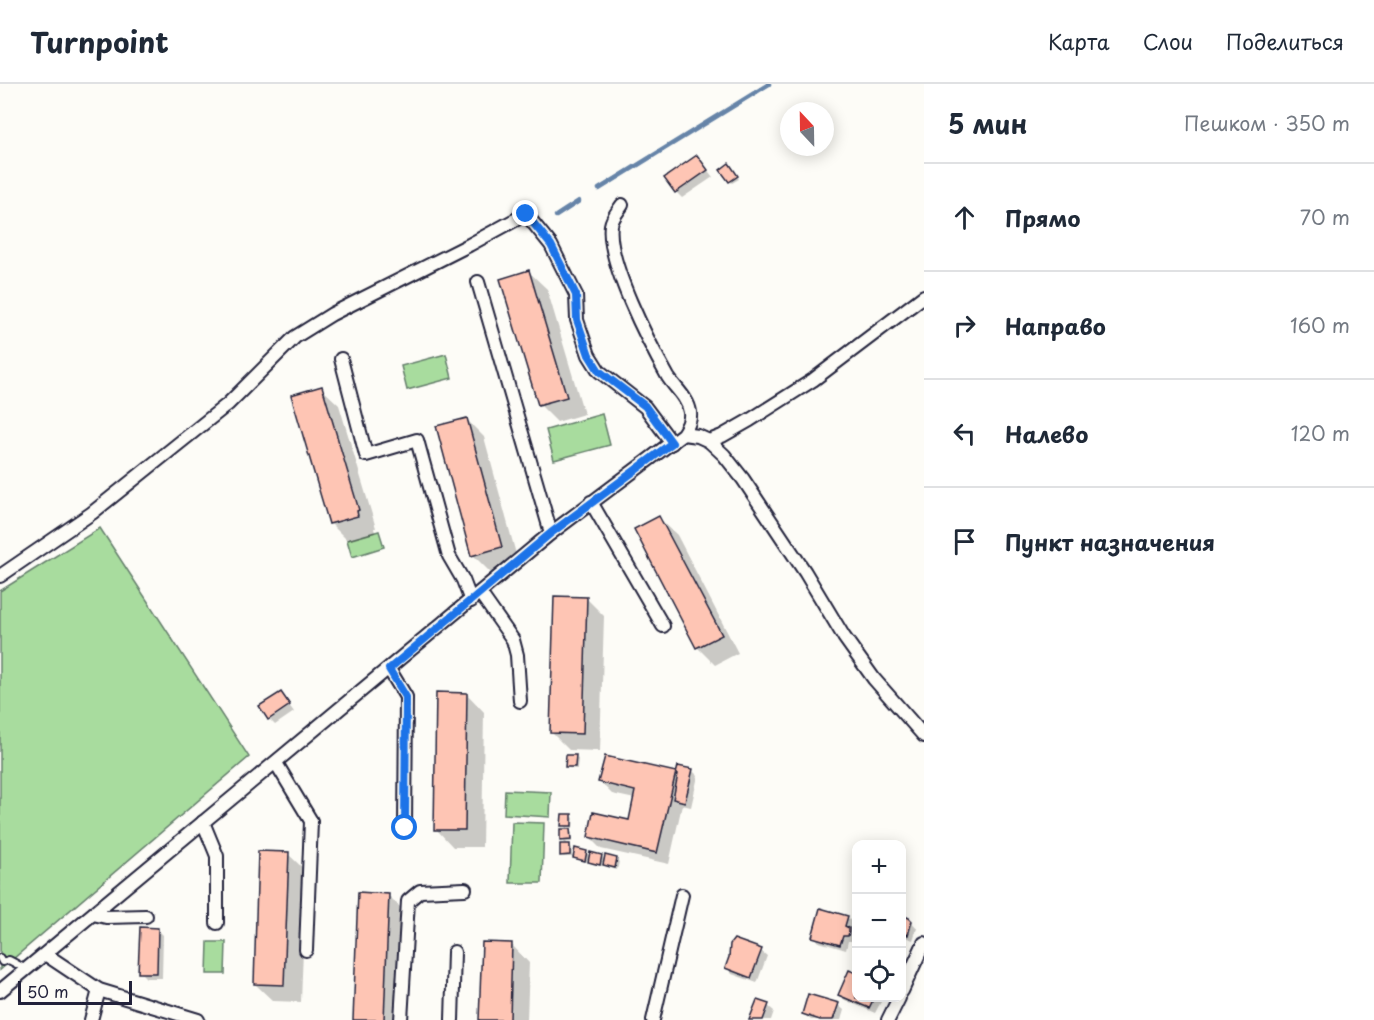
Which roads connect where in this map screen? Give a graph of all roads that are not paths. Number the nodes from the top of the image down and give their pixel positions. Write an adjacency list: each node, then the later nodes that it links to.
1 (622, 205): 5 (street)
2 (478, 282): 9 (street)
3 (924, 296): 6 (street)
4 (341, 359): 11 (street)
5 (683, 434): 6 (street); 7 (street)
6 (709, 441): 15 (street)
7 (672, 443): 8 (street); 10 (street)
8 (591, 502): 9 (street); 12 (street)
9 (551, 533): 11 (street)
10 (0, 576)
11 (475, 597): 13 (street); 14 (street)
12 (663, 626)
13 (389, 669): 16 (street); 18 (street)
14 (520, 701)
15 (924, 736)
16 (276, 763): 17 (street); 25 (street)
17 (203, 822): 21 (street); 23 (street)
18 (405, 828)
19 (465, 889): 36 (street)
20 (682, 895): 38 (street)
21 (93, 914): 22 (street); 27 (street)
22 (146, 916)
23 (216, 923)
24 (924, 943): 30 (street)
25 (306, 950)
26 (454, 952): 37 (street)
27 (45, 954): 29 (street); 31 (street)
28 (0, 958): 29 (lane)
29 (26, 969): 32 (street)
30 (906, 982)
31 (99, 990): 34 (street); 35 (street)
32 (0, 991)
33 (896, 1002): 39 (street)
34 (91, 1020)
35 (198, 1020)
36 (401, 1020)
37 (452, 1020)
38 (653, 1020)
39 (888, 1020)

